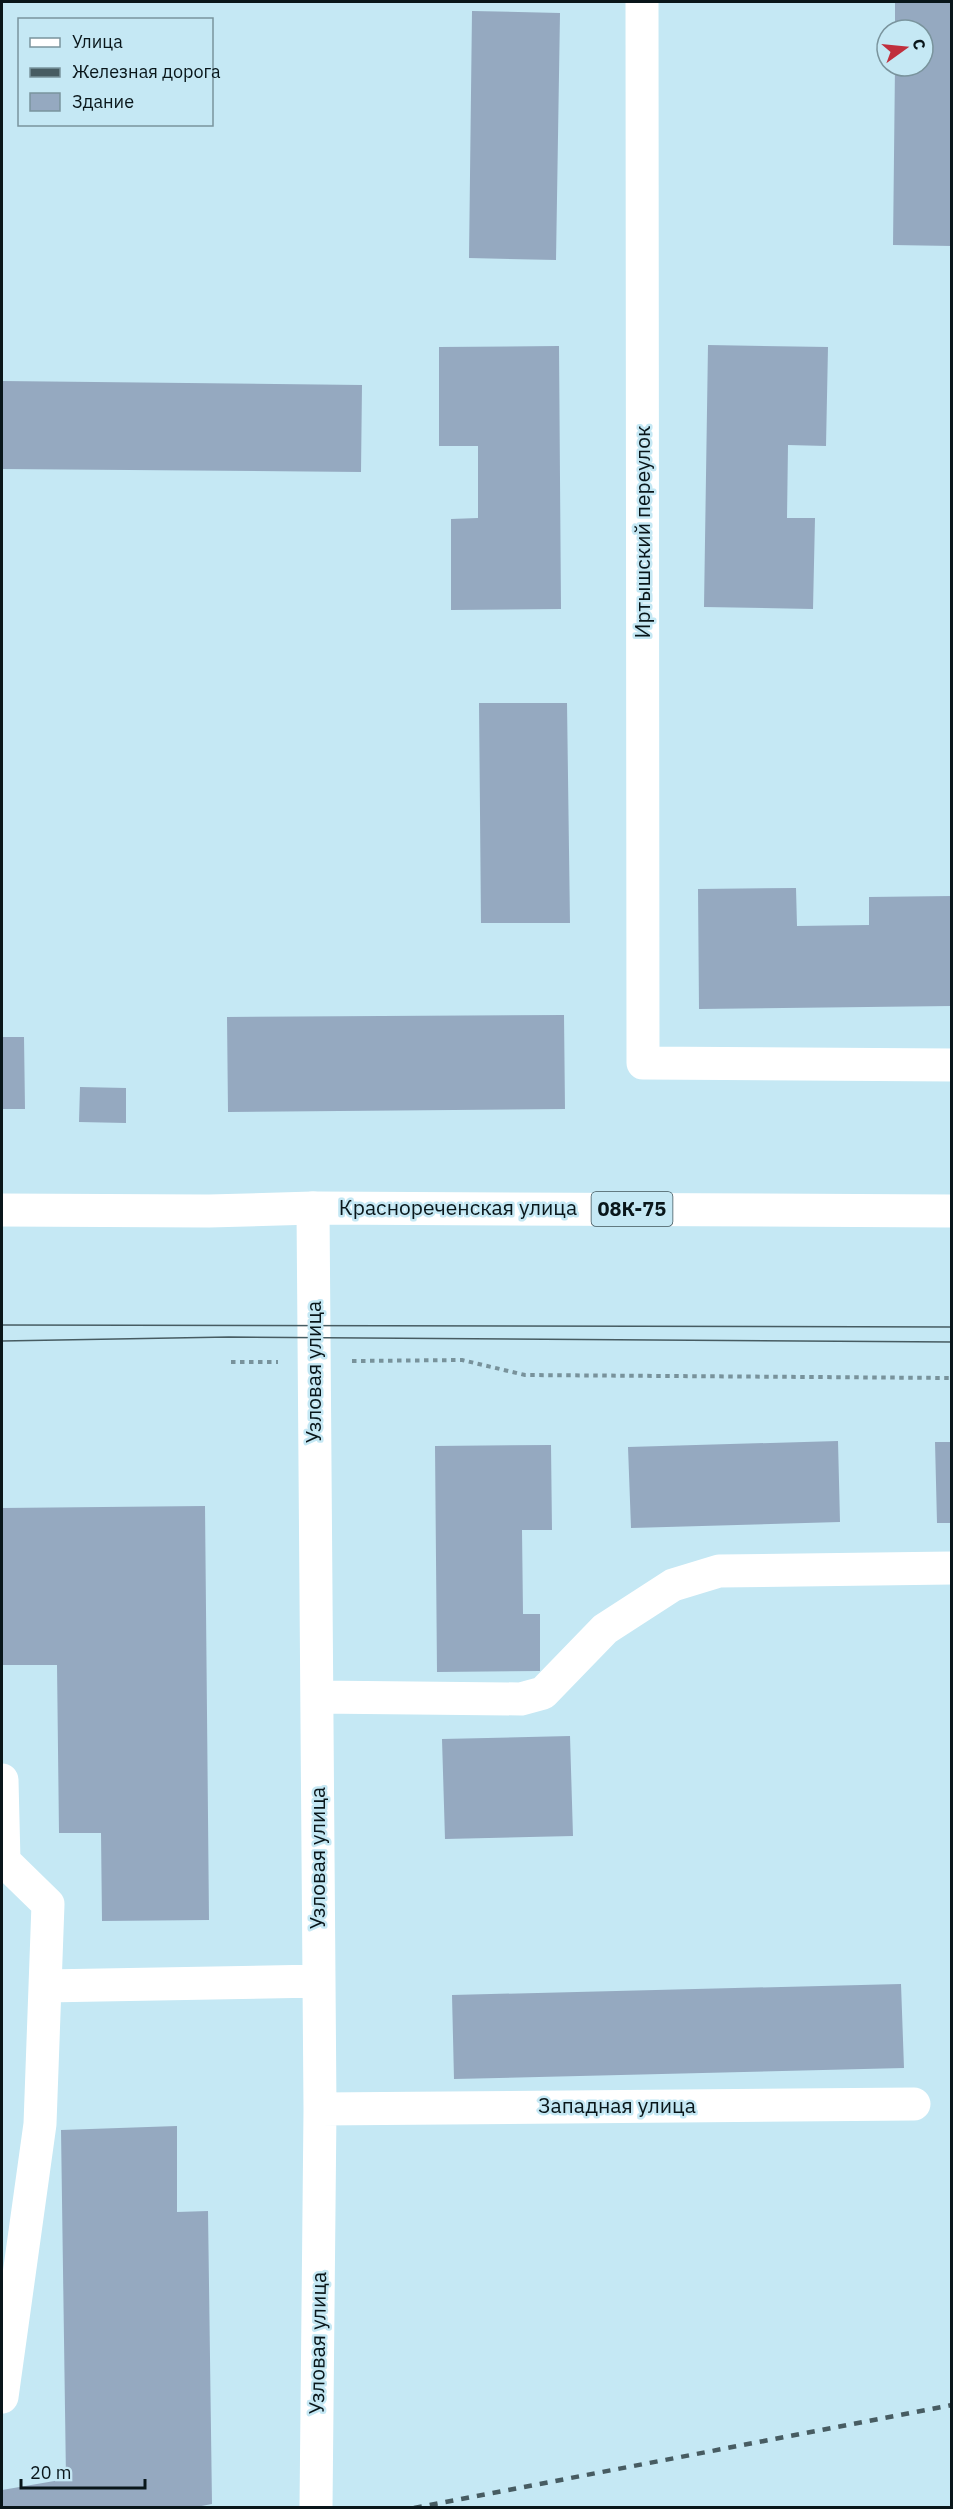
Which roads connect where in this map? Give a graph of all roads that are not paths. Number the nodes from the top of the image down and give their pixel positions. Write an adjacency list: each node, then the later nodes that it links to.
1 (642, 2): 2 (street, Иртышский переулок)
2 (951, 1065)
3 (313, 1208): 4 (street, Краснореченская улица / 08К-75); 5 (street, Краснореченская улица / 08К-75); 7 (street, Узловая улица)
4 (2, 1210)
5 (951, 1211)
6 (951, 1568): 7 (street)
7 (317, 1697): 9 (street, Узловая улица)
8 (2, 1801): 10 (street)
9 (319, 1981): 10 (street); 12 (street, Узловая улица)
10 (45, 1986): 13 (street)
11 (914, 2104): 12 (street, Западная улица)
12 (320, 2109): 14 (street, Узловая улица)
13 (2, 2397)
14 (316, 2508)

